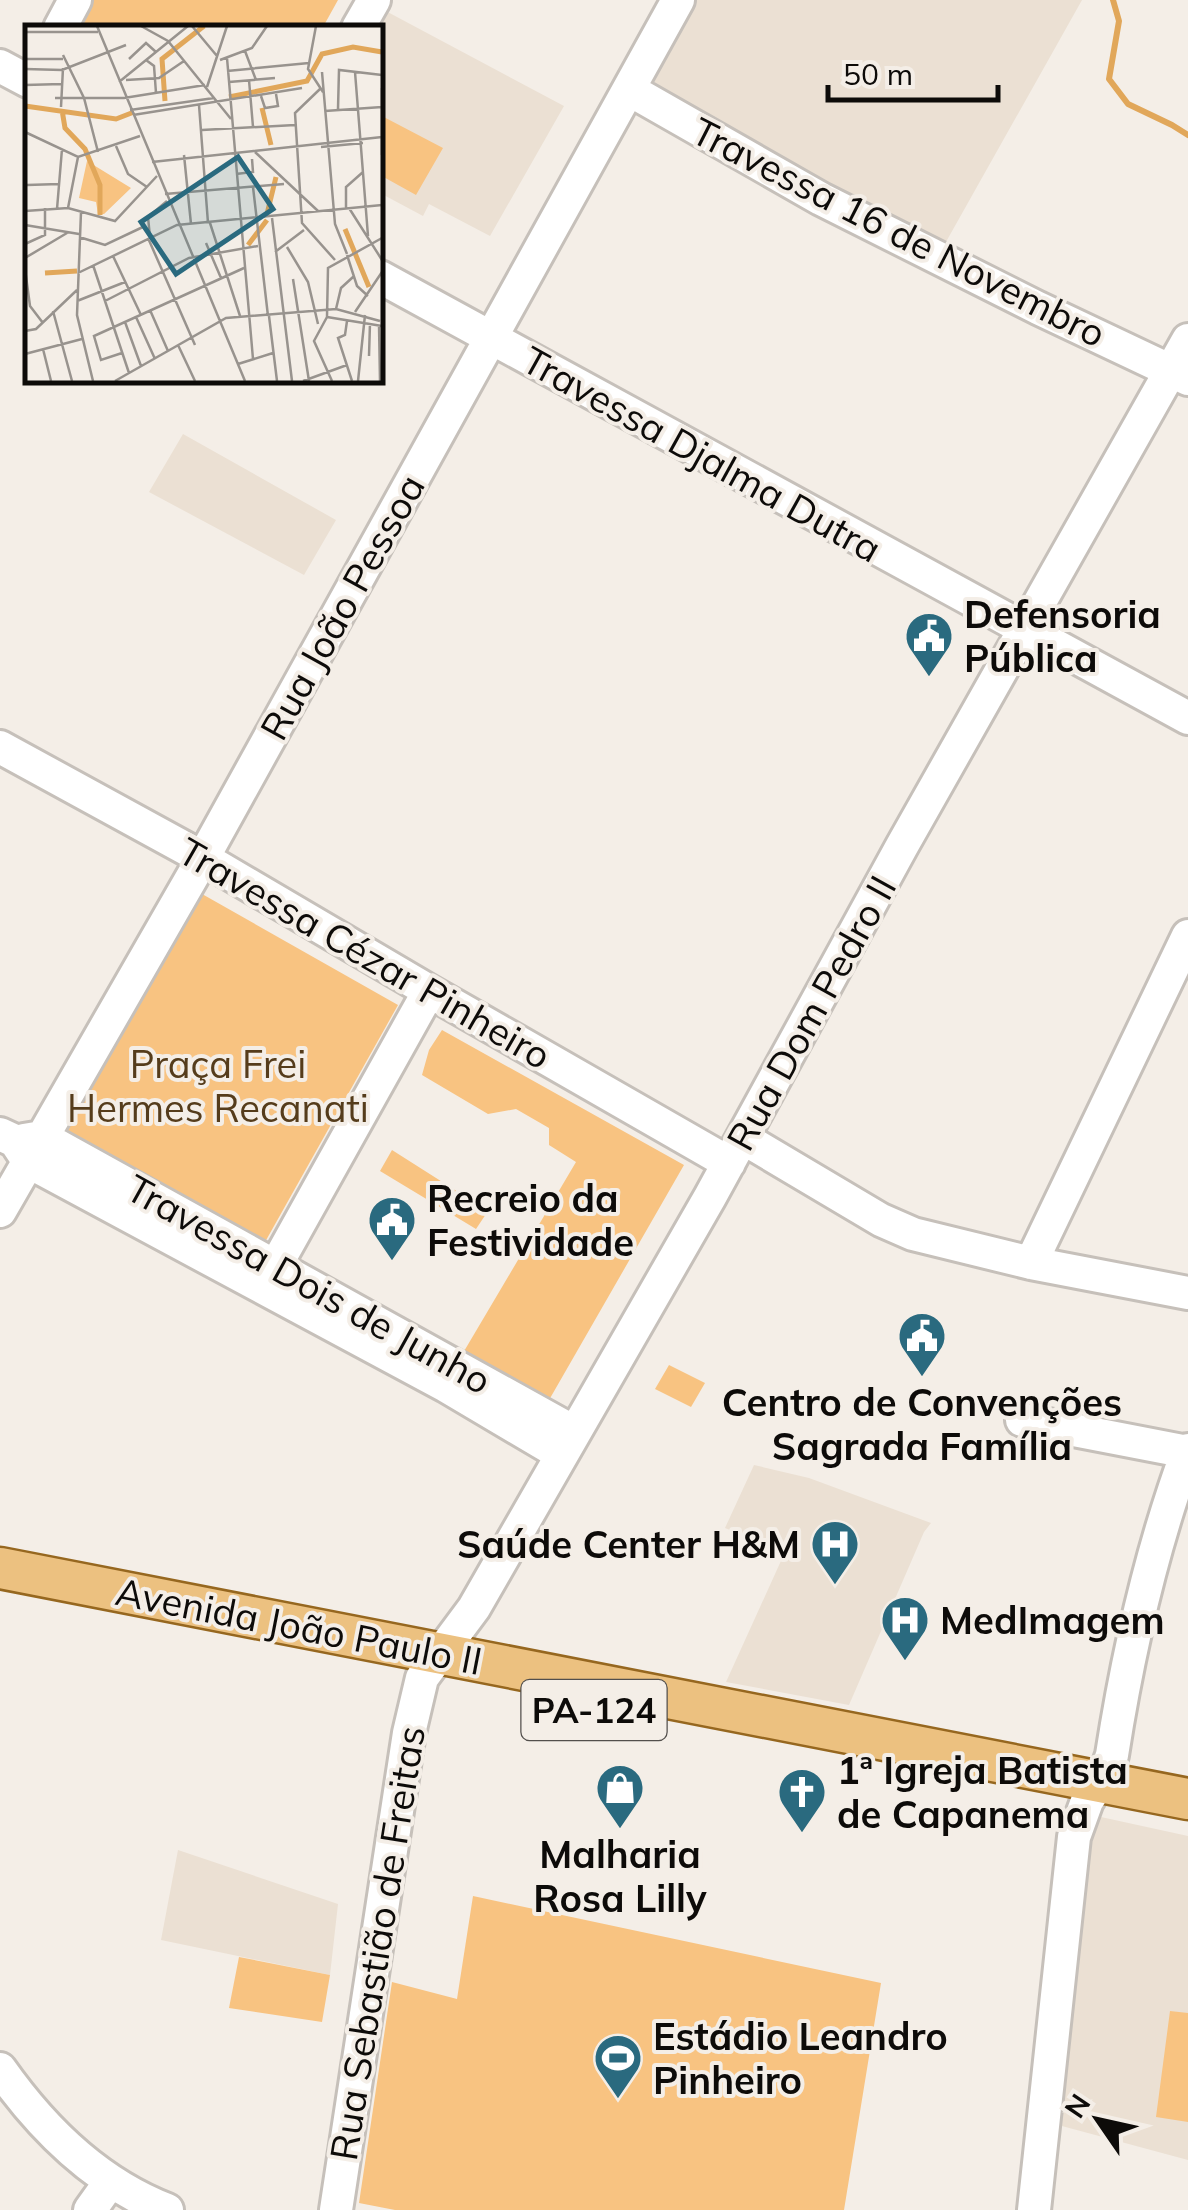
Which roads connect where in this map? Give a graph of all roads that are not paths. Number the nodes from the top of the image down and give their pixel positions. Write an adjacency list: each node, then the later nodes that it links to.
1 (75, 0): 4 (street)
2 (374, 0): 5 (street)
3 (678, 0): 8 (street, Rua João Pessoa)
4 (62, 25)
5 (360, 25)
6 (0, 66): 7 (street)
7 (25, 79)
8 (630, 90): 10 (street, Rua João Pessoa); 12 (street, Travessa 16 de Novembro)
9 (382, 277): 10 (street, Travessa Djalma Dutra)
10 (491, 338): 13 (street, Travessa Djalma Dutra); 16 (street, Rua João Pessoa)
11 (1188, 340): 12 (street, Rua Dom Pedro II)
12 (1180, 374): 13 (street, Rua Dom Pedro II)
13 (1025, 630): 14 (street, Travessa Djalma Dutra); 20 (street, Rua Dom Pedro II)
14 (1188, 718)
15 (0, 747): 16 (street, Travessa Cézar Pinheiro)
16 (202, 858): 18 (street, Travessa Cézar Pinheiro); 19 (street, Rua João Pessoa)
17 (1188, 936): 22 (street)
18 (428, 991): 20 (street, Travessa Cézar Pinheiro); 23 (street)
19 (21, 1144): 21 (street, Rua João Pessoa); 23 (street, Travessa Dois de Junho)
20 (736, 1150): 22 (street, Travessa Cézar Pinheiro); 26 (street, Rua Dom Pedro II)
21 (0, 1211)
22 (1031, 1263): 24 (street, Travessa Cézar Pinheiro)
23 (270, 1276): 26 (street, Travessa Dois de Junho)
24 (1188, 1293)
25 (1022, 1420): 27 (street)
26 (568, 1443): 30 (street, Rua Dom Pedro II)
27 (1188, 1451): 31 (street)
28 (0, 1568): 30 (main road, Avenida João Paulo II / PA-124)
29 (0, 1594): 30 (main road, Avenida João Paulo II / PA-124)
30 (431, 1666): 31 (main road, Avenida João Paulo II / PA-124); 38 (street, Rua Sebastião de Freitas)
31 (1093, 1791): 32 (main road, Avenida João Paulo II / PA-124); 33 (main road, Avenida João Paulo II / PA-124); 39 (street)
32 (1188, 1799)
33 (1188, 1821)
34 (0, 2070): 35 (street)
35 (110, 2182): 36 (street); 37 (street)
36 (90, 2210)
37 (167, 2210)
38 (336, 2210)
39 (1034, 2210)

